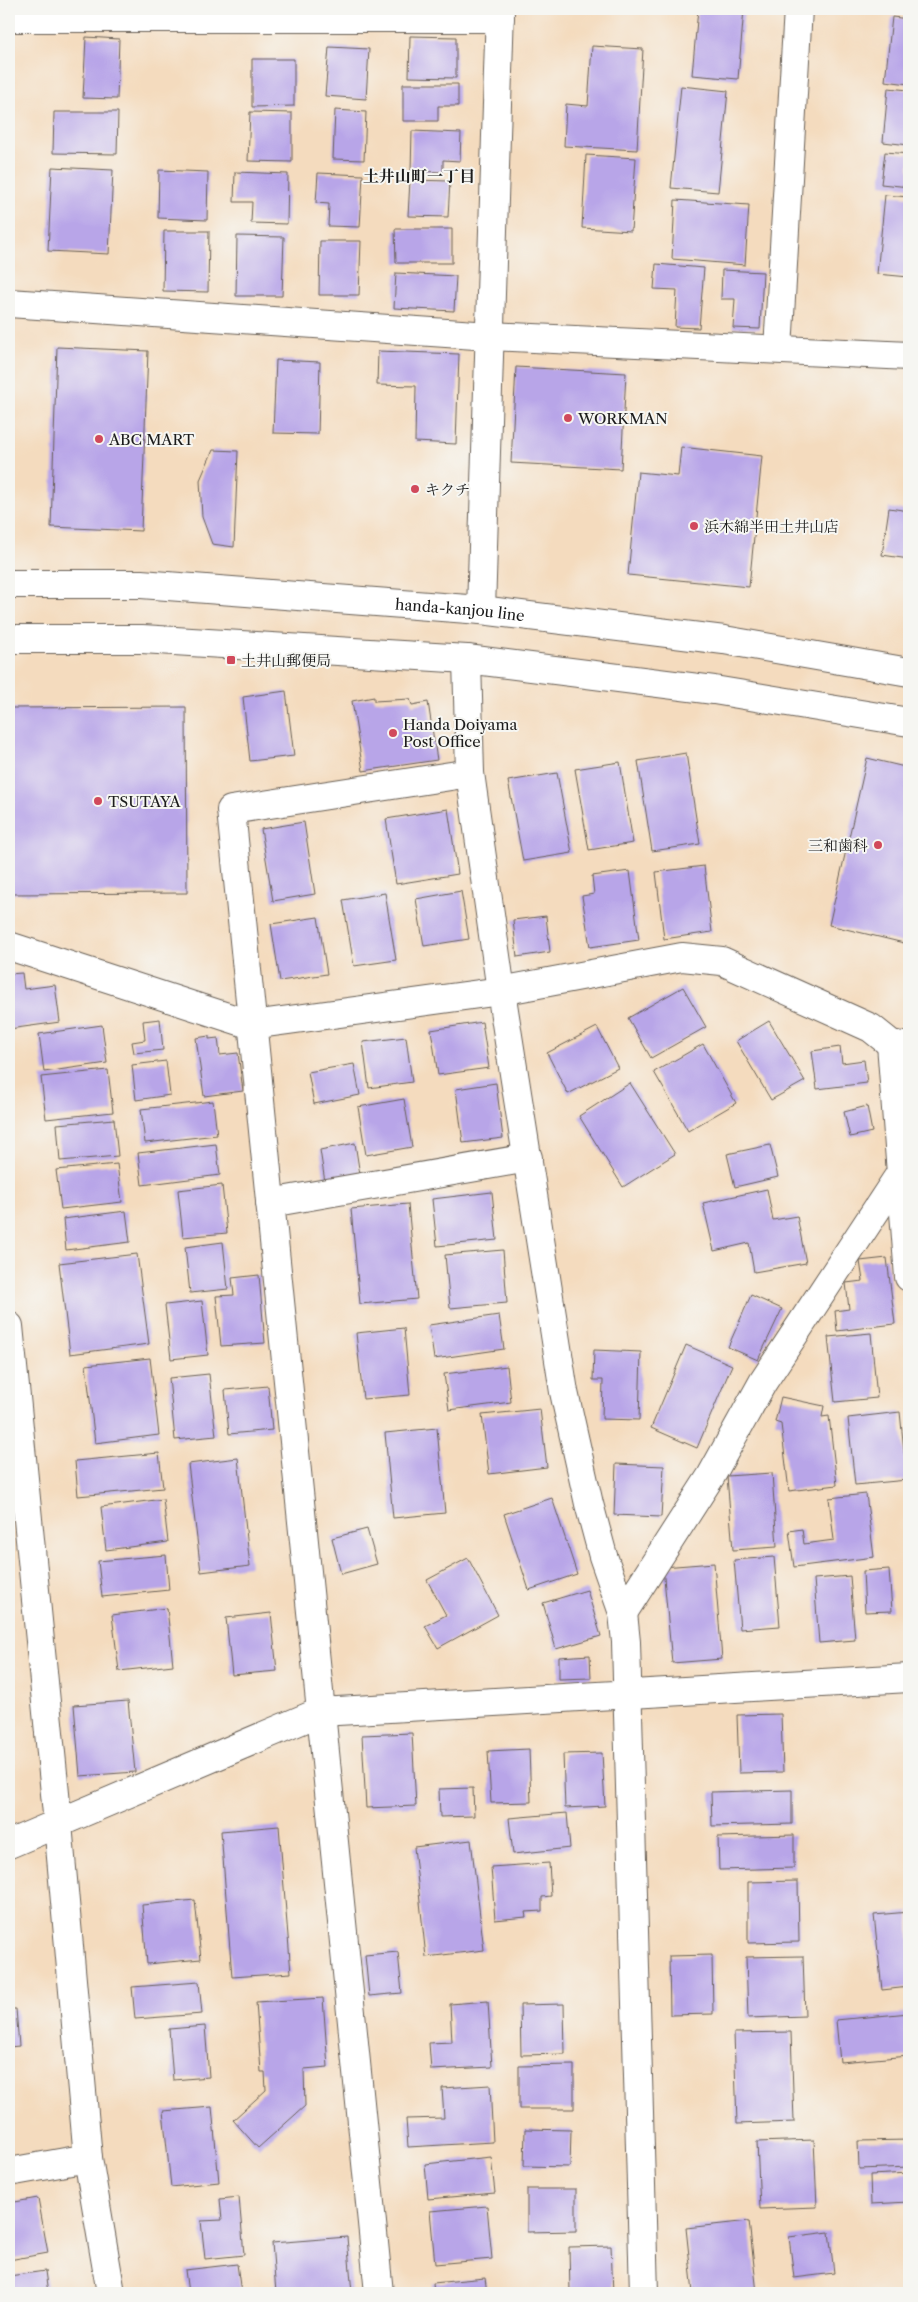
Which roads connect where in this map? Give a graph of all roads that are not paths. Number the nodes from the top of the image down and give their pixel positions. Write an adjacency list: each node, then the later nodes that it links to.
1 (798, 9): 6 (street)
2 (500, 13): 3 (street); 5 (street)
3 (9, 18)
4 (9, 303): 5 (street)
5 (490, 336): 6 (street); 9 (street)
6 (778, 349): 7 (street)
7 (909, 356)
8 (9, 584): 9 (street, handa-kanjou line)
9 (481, 610): 12 (street, handa-kanjou line)
10 (9, 639): 11 (street)
11 (467, 659): 13 (street); 14 (street)
12 (909, 672)
13 (909, 722)
14 (470, 772): 16 (street); 17 (street)
15 (9, 946): 17 (street)
16 (501, 991): 17 (street); 18 (street); 19 (street)
17 (252, 1025): 21 (street)
18 (900, 1045): 20 (street)
19 (528, 1158): 21 (street); 24 (street)
20 (900, 1174): 22 (street); 24 (street)
21 (270, 1203): 27 (street)
22 (909, 1277)
23 (9, 1326): 28 (street)
24 (623, 1614): 26 (street)
25 (909, 1678): 26 (street)
26 (627, 1694): 27 (street); 34 (street)
27 (320, 1712): 28 (street); 33 (street)
28 (58, 1824): 29 (street); 30 (street)
29 (9, 1844)
30 (88, 2158): 31 (street); 32 (street)
31 (9, 2172)
32 (111, 2293)
33 (379, 2293)
34 (644, 2293)

